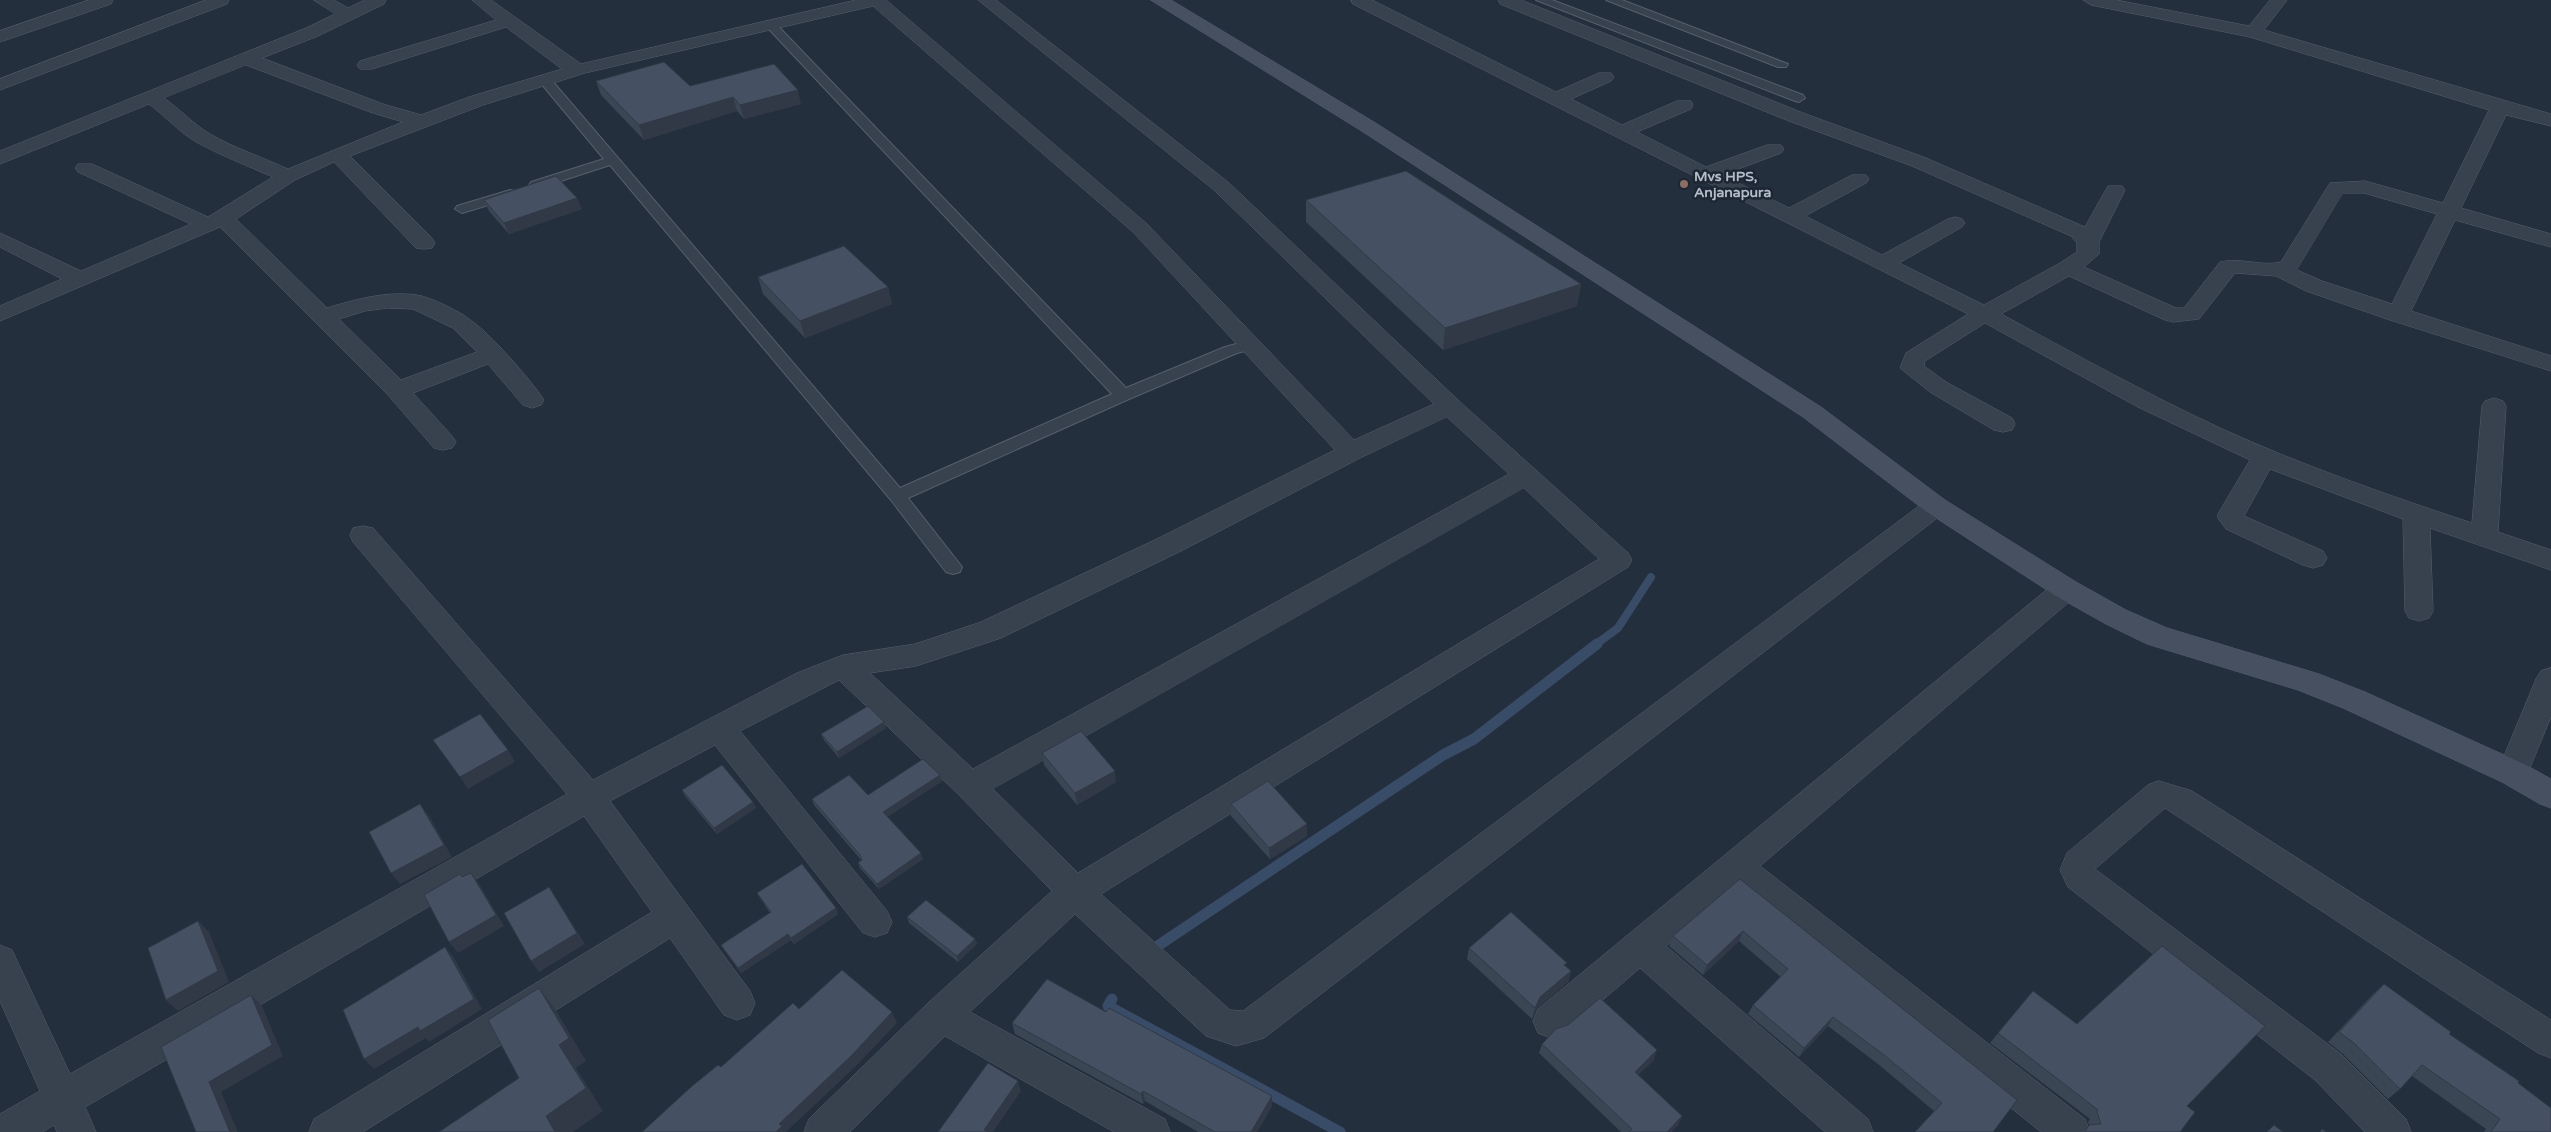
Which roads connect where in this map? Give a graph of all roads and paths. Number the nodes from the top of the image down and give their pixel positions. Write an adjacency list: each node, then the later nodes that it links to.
1 (105, 0): 20 (street)
2 (221, 0): 27 (street)
3 (322, 0): 16 (street)
4 (378, 0): 16 (street)
5 (480, 0): 17 (street)
6 (877, 0): 14 (street); 64 (street)
7 (986, 0): 70 (street)
8 (1159, 0): 78 (street)
9 (1358, 0): 30 (street)
10 (1612, 0): 22 (lane)
11 (2091, 0): 15 (street)
12 (2279, 0): 19 (street)
13 (1528, 2): 29 (lane); 54 (street)
14 (838, 4): 18 (street)
15 (2154, 6): 19 (street)
16 (347, 14): 21 (street)
17 (509, 21): 23 (street); 24 (street)
18 (770, 24): 24 (street); 68 (lane)
19 (2253, 32): 32 (street)
20 (0, 37)
21 (246, 60): 28 (street); 34 (street)
22 (1782, 64)
23 (366, 66)
24 (580, 69): 26 (street)
25 (1605, 77): 30 (street)
26 (544, 79): 34 (street); 39 (lane)
27 (0, 85)
28 (151, 97): 38 (street); 44 (street)
29 (1799, 98)
30 (1556, 99): 35 (street)
31 (1684, 105): 35 (street)
32 (2504, 108): 33 (street); 48 (street)
33 (2551, 120)
34 (421, 121): 37 (street)
35 (1622, 132): 42 (street)
36 (1774, 149): 42 (street)
37 (337, 154): 44 (street); 55 (street)
38 (0, 158)
39 (613, 160): 47 (lane); 77 (lane)
40 (0, 163): 43 (street)
41 (85, 168): 50 (street)
42 (1705, 174): 49 (street)
43 (0, 176)
44 (288, 176): 50 (street)
45 (1859, 179): 49 (street)
46 (2115, 190): 54 (street)
47 (462, 209)
48 (2448, 211): 53 (street); 58 (street); 62 (street)
49 (1789, 216): 56 (street)
50 (215, 221): 59 (street); 63 (street)
51 (1955, 223): 56 (street)
52 (1, 240): 59 (street)
53 (2551, 241)
54 (2088, 242): 57 (street)
55 (424, 243)
56 (1883, 263): 61 (street)
57 (2068, 268): 58 (street); 61 (street)
58 (2281, 270): 62 (street)
59 (79, 279): 60 (street)
60 (0, 314)
61 (1984, 314): 72 (street); 75 (street)
62 (2398, 315): 66 (street)
63 (323, 316): 65 (street); 67 (street)
64 (1250, 345): 68 (lane); 74 (street)
65 (492, 354): 67 (street); 69 (street)
66 (2551, 364)
67 (397, 390): 73 (street)
68 (1123, 395): 77 (lane)
69 (532, 400)
70 (1450, 406): 74 (street); 76 (street)
71 (2494, 406): 81 (street)
72 (2003, 424)
73 (443, 442)
74 (1351, 452): 87 (street)
75 (2264, 457): 79 (street); 82 (street)
76 (1526, 476): 91 (street); 95 (street)
77 (897, 496): 84 (lane)
78 (1936, 506): 85 (street); 95 (street)
79 (2416, 514): 81 (street); 86 (street)
80 (363, 535): 93 (street)
81 (2484, 537): 83 (street)
82 (2313, 558)
83 (2551, 560)
84 (953, 567)
85 (2066, 589): 90 (street); 94 (street)
86 (2419, 612)
87 (843, 666): 89 (street); 91 (street)
88 (2551, 685): 90 (street)
89 (719, 727): 93 (street); 97 (street)
90 (2513, 773): 92 (street)
91 (970, 786): 95 (street)
92 (2551, 795)
93 (589, 797): 96 (street); 104 (street)
94 (1736, 866): 98 (street); 111 (street)
95 (1074, 892): 101 (street)
96 (675, 916): 100 (street); 107 (street)
97 (875, 922)
98 (1640, 946): 102 (street); 110 (street)
99 (0, 961): 104 (street)
100 (737, 1003)
101 (941, 1015): 108 (street); 109 (street)
102 (1552, 1021)
103 (2551, 1041): 112 (street)
104 (61, 1098): 105 (street); 106 (street)
105 (5, 1132)
106 (77, 1132)
107 (328, 1132)
108 (823, 1132)
109 (1151, 1132)
110 (1854, 1132)
111 (2071, 1132)
112 (2392, 1132)

